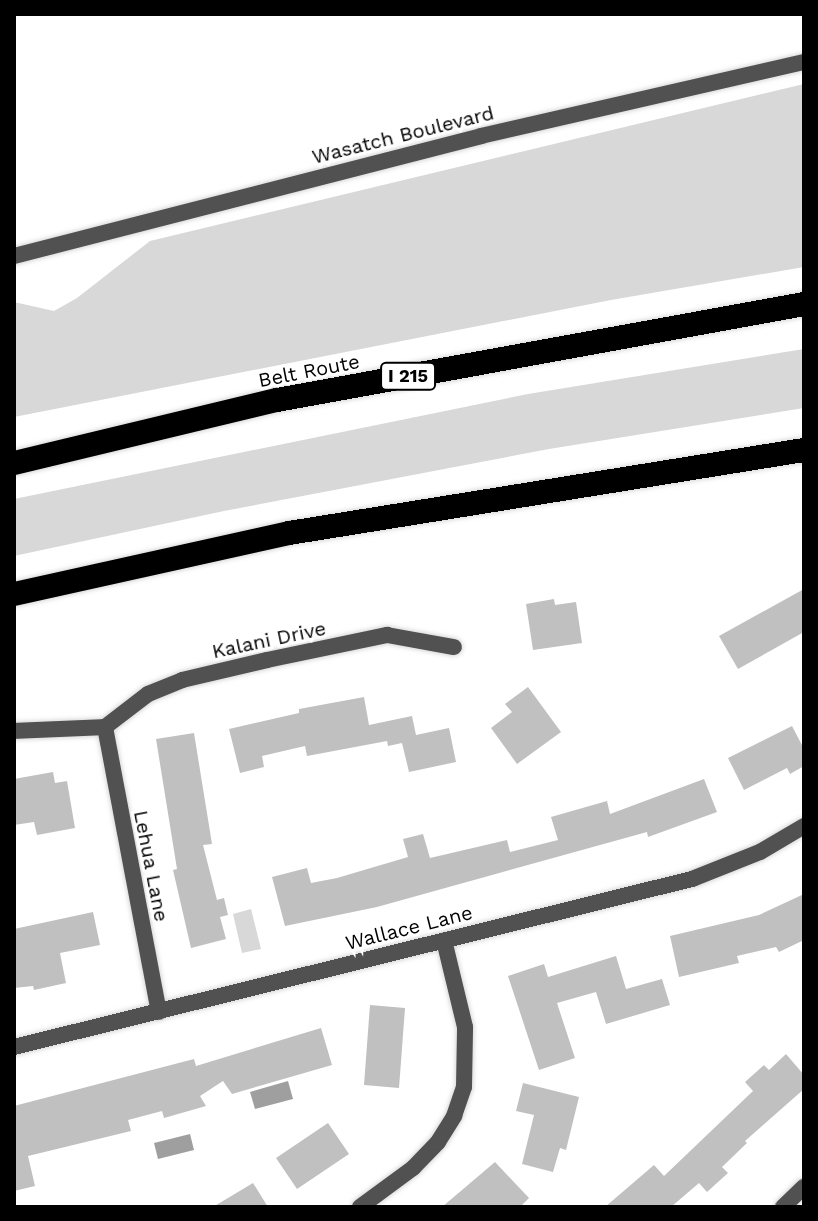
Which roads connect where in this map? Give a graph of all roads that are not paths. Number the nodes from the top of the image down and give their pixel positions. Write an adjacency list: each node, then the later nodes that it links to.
1 (804, 62): 2 (street, Wasatch Boulevard)
2 (14, 256)
3 (804, 304): 5 (highway, Belt Route / I 215)
4 (804, 450): 6 (highway)
5 (14, 463)
6 (14, 594)
7 (454, 647): 8 (street, Kalani Drive)
8 (105, 727): 9 (street); 12 (street, Lehua Lane)
9 (14, 731)
10 (804, 826): 11 (street, Wallace Lane)
11 (444, 940): 12 (street, Wallace Lane); 15 (street)
12 (159, 1012): 13 (street, Wallace Lane)
13 (14, 1047)
14 (804, 1187): 16 (street)
15 (360, 1207)
16 (783, 1207)

